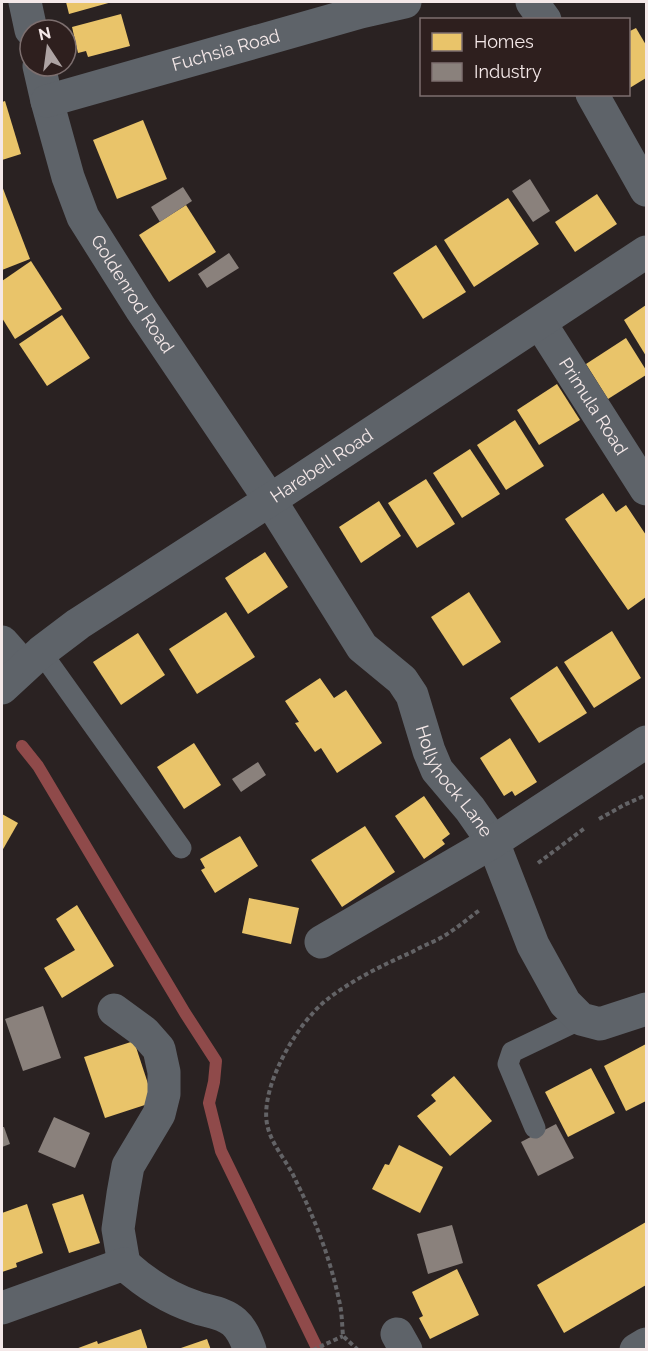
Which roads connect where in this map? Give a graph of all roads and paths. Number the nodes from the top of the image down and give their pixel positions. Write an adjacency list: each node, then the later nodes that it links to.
1 (25, 2): 5 (street)
2 (405, 2): 4 (street, Fuchsia Road)
3 (532, 2): 6 (street)
4 (361, 7): 9 (street, Fuchsia Road)
5 (28, 18)
6 (544, 18)
7 (42, 78): 9 (street, Goldenrod Road)
8 (593, 96): 10 (street)
9 (47, 101): 14 (street, Goldenrod Road)
10 (646, 190)
11 (646, 254): 12 (street, Harebell Road)
12 (540, 323): 13 (street, Primula Road); 14 (street, Harebell Road)
13 (646, 489)
14 (270, 500): 16 (street, Harebell Road); 21 (street, Hollyhock Lane)
15 (2, 642): 16 (street)
16 (22, 669): 22 (lane)
17 (646, 742): 21 (street)
18 (646, 795): 19 (path)
19 (598, 820)
20 (590, 825): 23 (path)
21 (492, 842): 23 (street, Hollyhock Lane); 24 (street)
22 (181, 848)
23 (509, 884): 27 (street, Hollyhock Lane); 31 (path)
24 (321, 942)
25 (646, 1009): 27 (street)
26 (114, 1010): 29 (street)
27 (581, 1019): 28 (lane)
28 (535, 1128)
29 (124, 1264): 30 (street); 33 (street)
30 (2, 1308)
31 (343, 1336): 34 (path); 35 (path)
32 (646, 1344): 36 (street)
33 (250, 1350)
34 (313, 1350)
35 (358, 1350)
36 (636, 1350)

